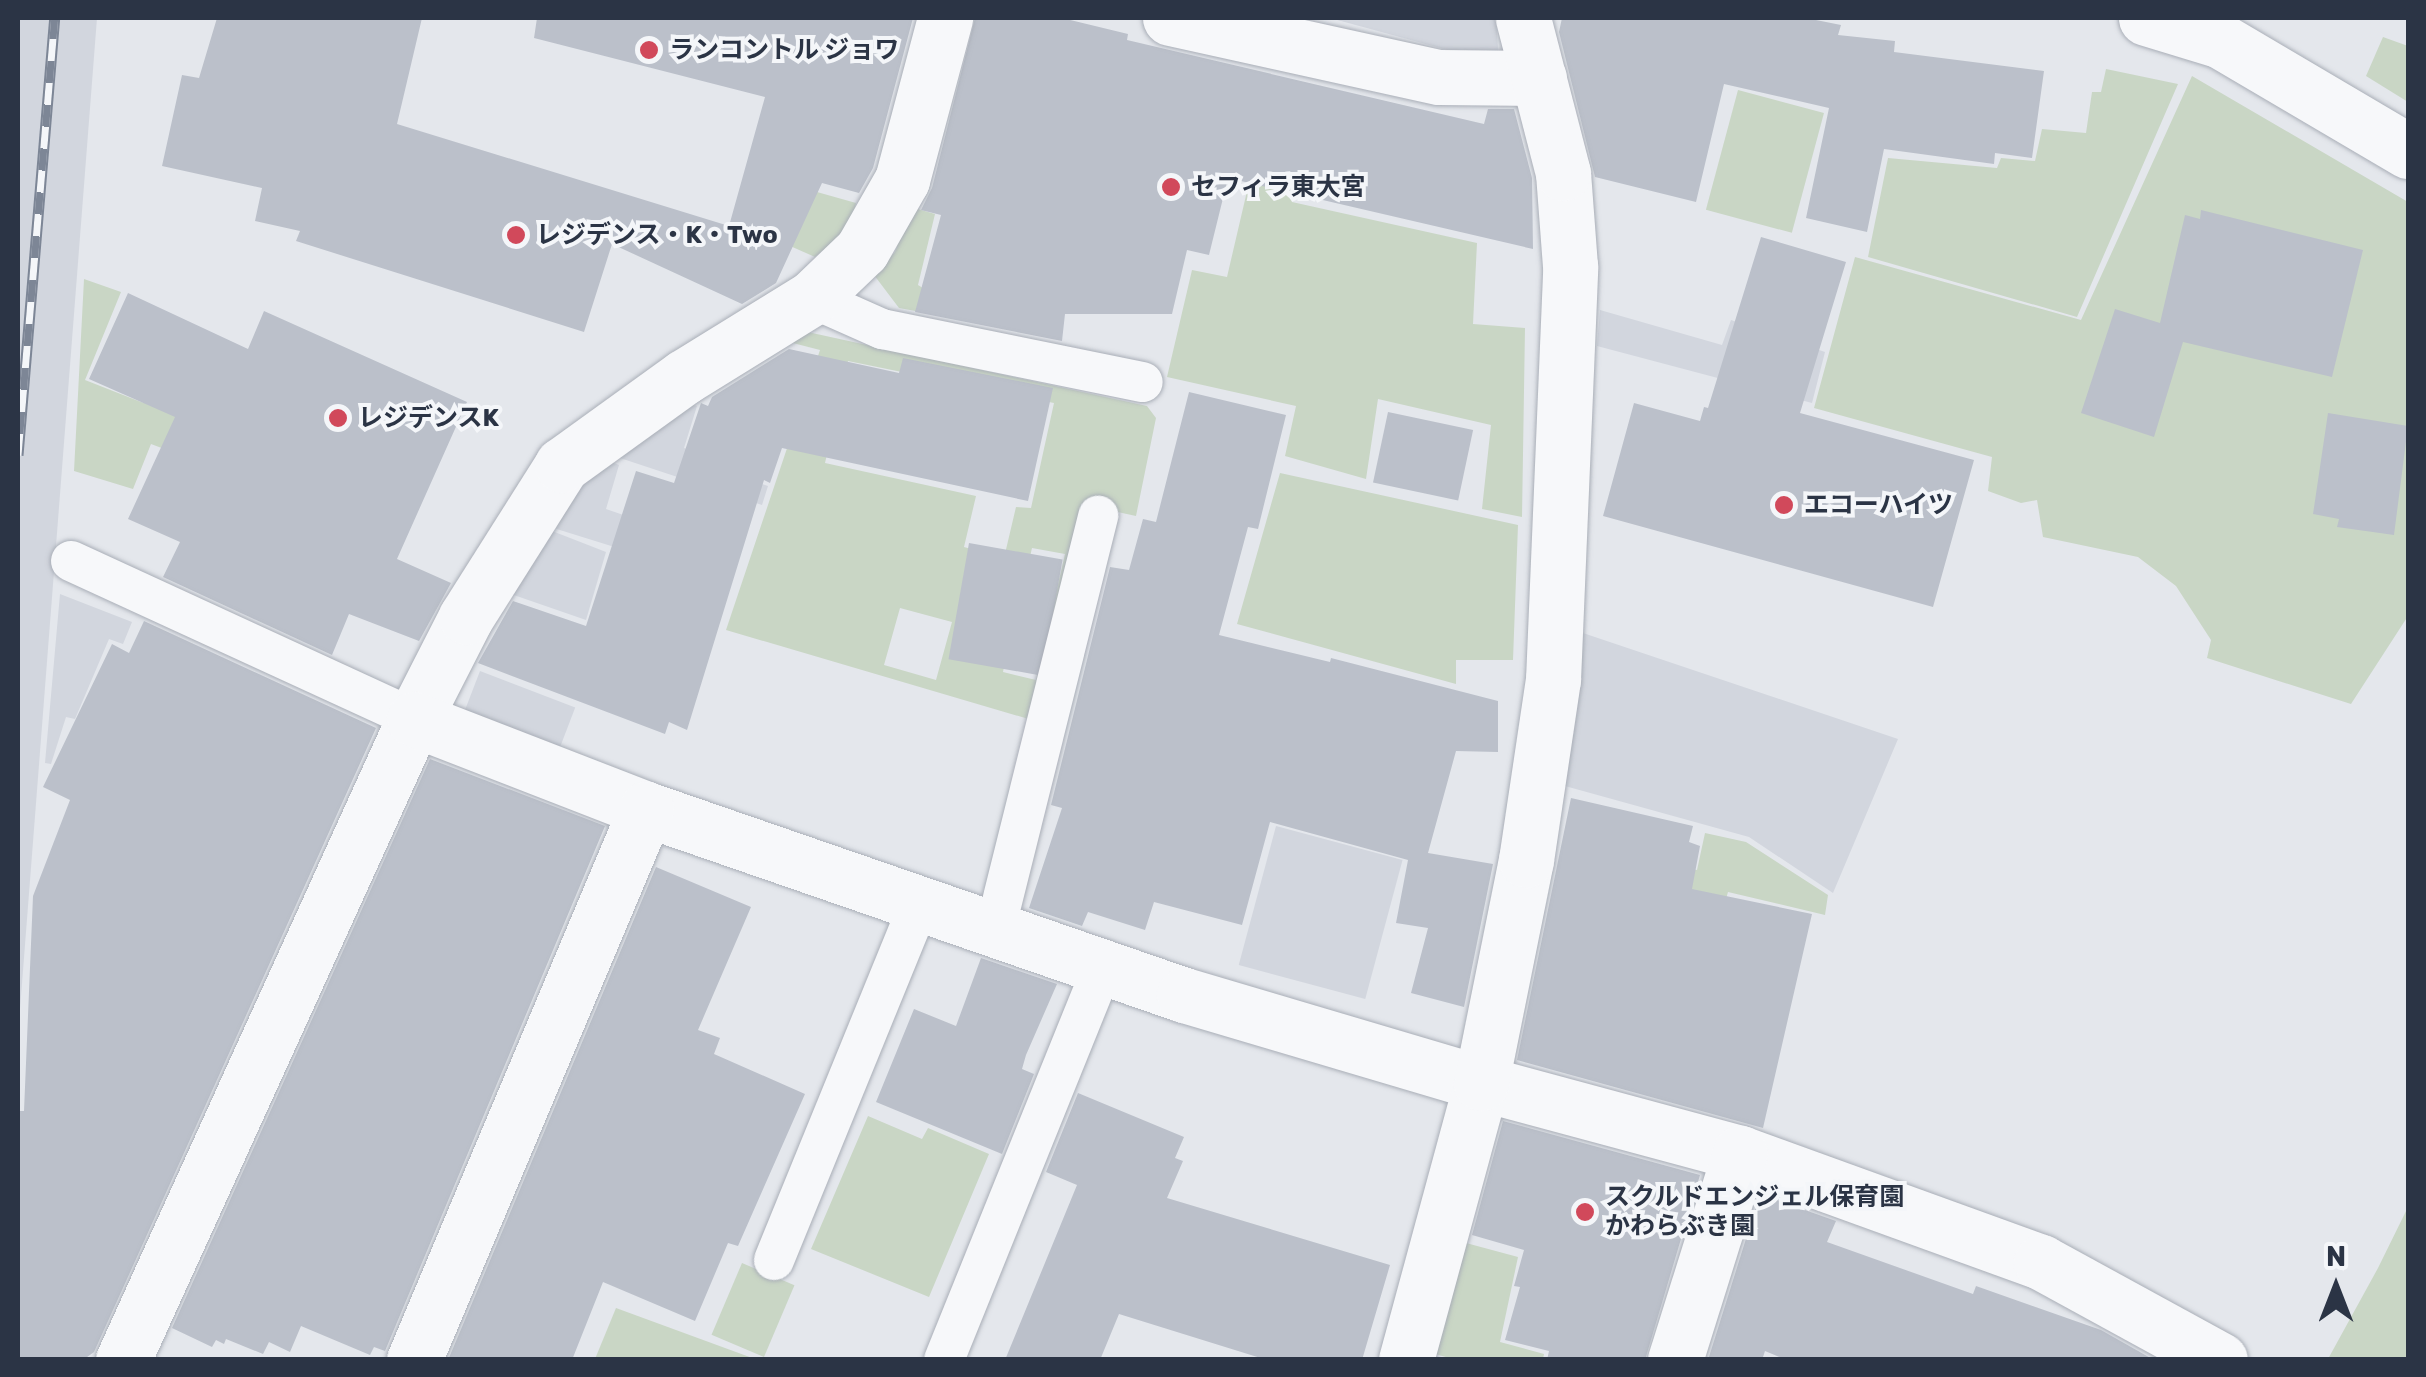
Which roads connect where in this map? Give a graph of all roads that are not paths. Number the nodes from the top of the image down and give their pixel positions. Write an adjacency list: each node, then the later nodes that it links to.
1 (946, 18): 8 (street)
2 (1170, 18): 6 (street)
3 (1523, 18): 6 (street)
4 (2146, 18): 5 (street)
5 (2226, 29): 7 (street)
6 (1538, 78): 17 (street)
7 (2408, 151)
8 (812, 298): 9 (lane); 12 (street)
9 (1143, 382)
10 (1098, 516): 15 (lane)
11 (72, 560): 12 (lane)
12 (414, 719): 13 (street); 20 (street)
13 (646, 809): 14 (street); 21 (street)
14 (920, 904): 15 (street); 19 (lane)
15 (994, 930): 16 (street)
16 (1103, 967): 17 (street); 22 (lane)
17 (1481, 1083): 18 (street); 23 (street)
18 (1740, 1153): 24 (street); 25 (street)
19 (774, 1260)
20 (123, 1360)
21 (414, 1360)
22 (944, 1360)
23 (1406, 1360)
24 (1675, 1360)
25 (2220, 1360)

